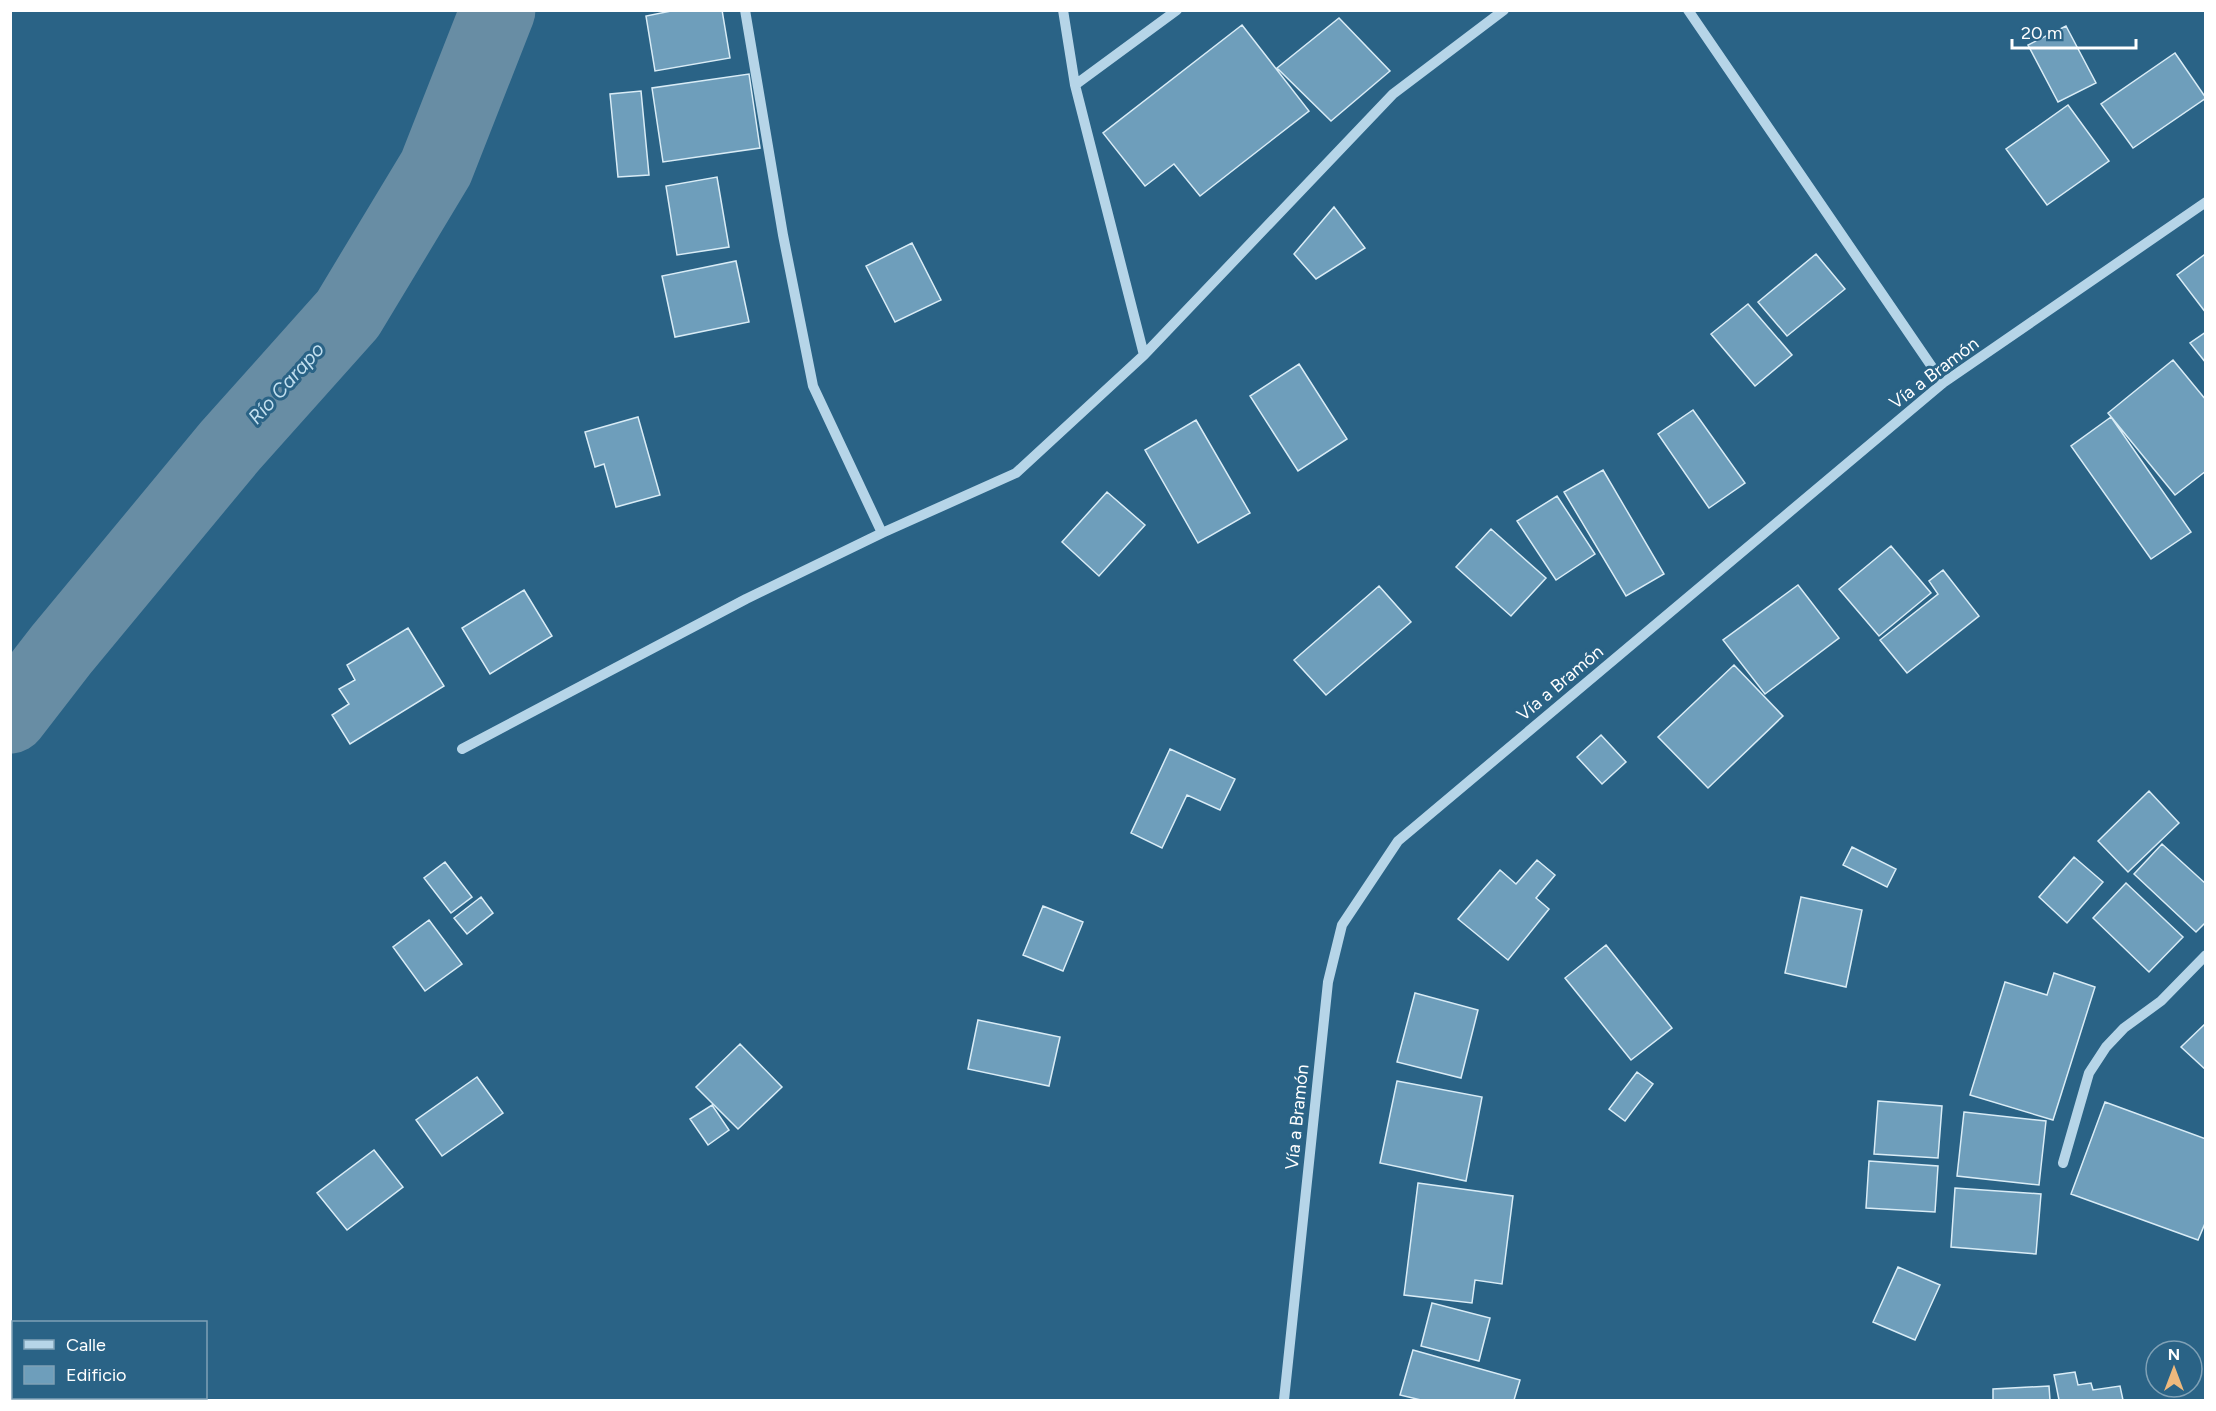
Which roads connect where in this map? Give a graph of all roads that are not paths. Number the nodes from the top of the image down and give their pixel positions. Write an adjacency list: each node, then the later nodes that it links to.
1 (745, 10): 10 (street)
2 (1063, 10): 6 (street)
3 (1177, 10): 6 (street)
4 (1504, 10): 8 (street)
5 (1688, 10): 9 (street)
6 (1075, 85): 8 (street)
7 (2205, 202): 9 (street, Vía a Bramón)
8 (1144, 356): 10 (street)
9 (1943, 383): 14 (street, Vía a Bramón)
10 (882, 533): 11 (street)
11 (462, 749)
12 (2205, 955): 13 (street)
13 (2063, 1163)
14 (1284, 1401)

